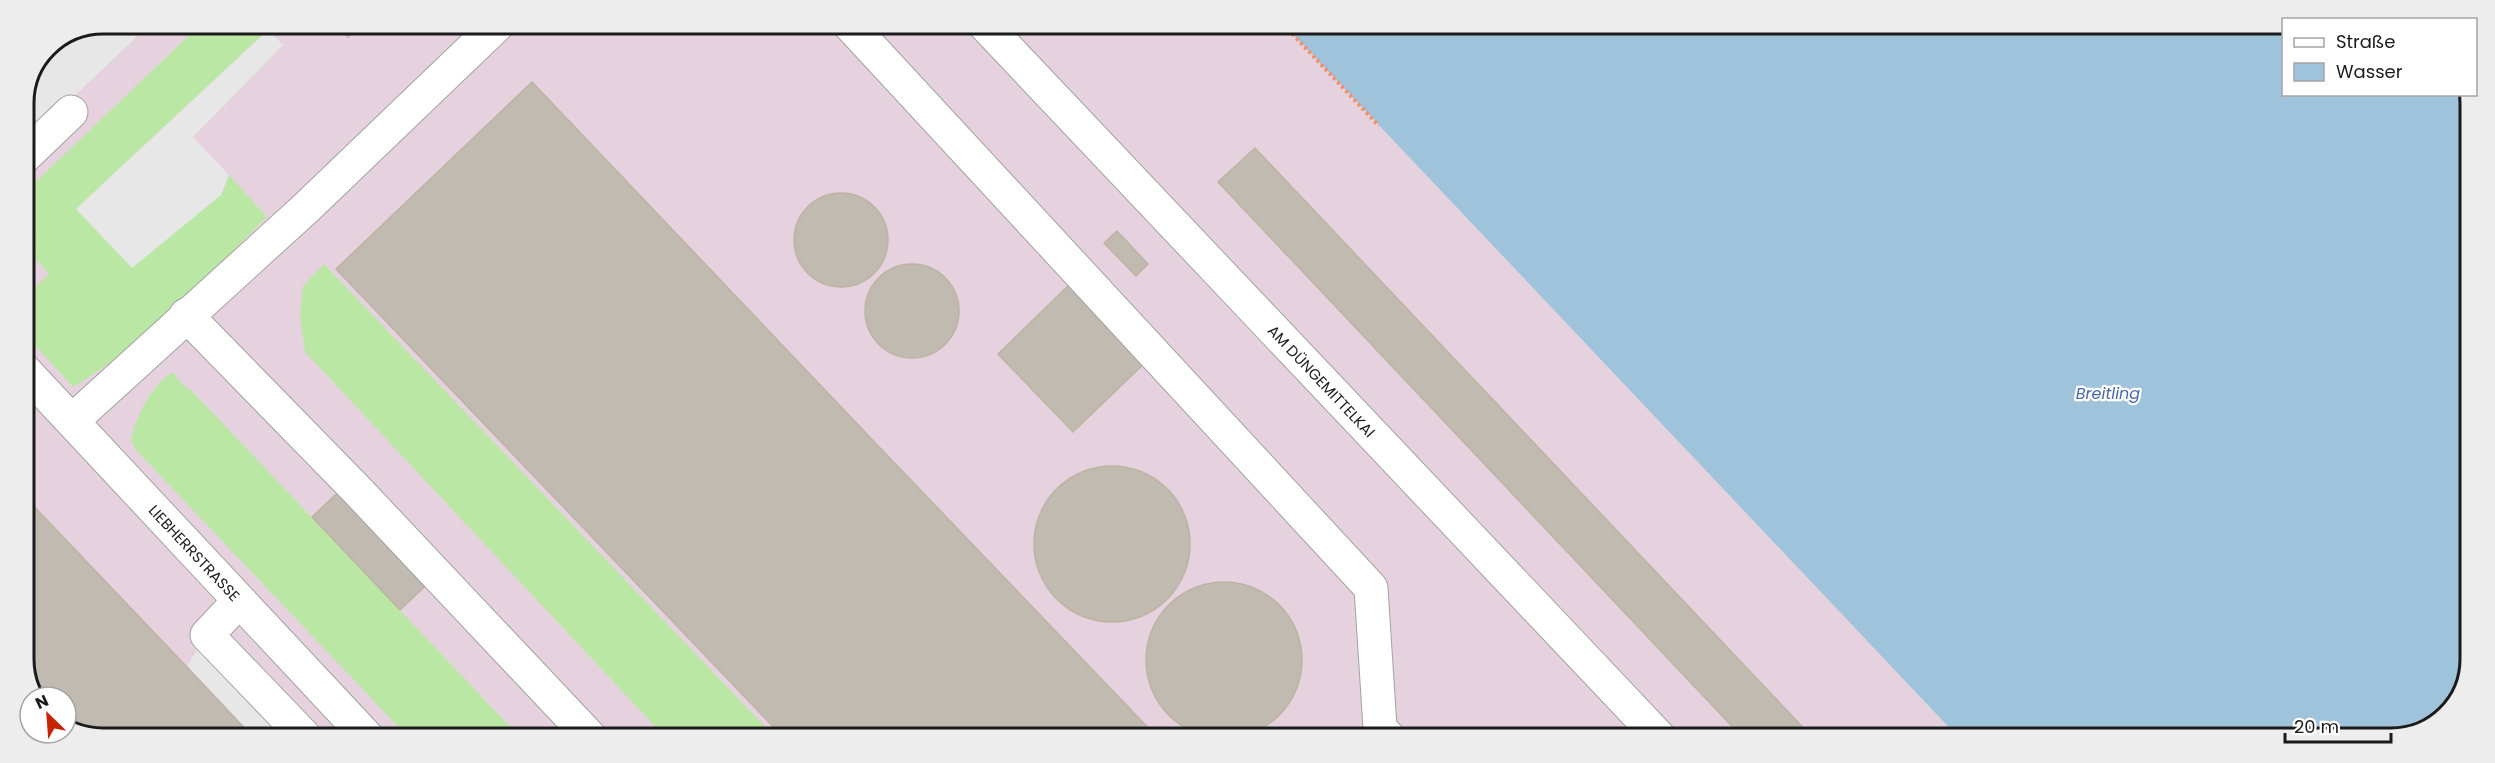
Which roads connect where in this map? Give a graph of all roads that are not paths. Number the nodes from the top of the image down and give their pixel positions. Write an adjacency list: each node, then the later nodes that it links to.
1 (487, 35): 6 (street)
2 (859, 35): 13 (street)
3 (993, 35): 14 (street, AM DÜNGEMITTELKAI)
4 (71, 112): 5 (street)
5 (35, 146)
6 (186, 315): 8 (street); 12 (street)
7 (35, 382): 8 (street, LIEBHERRSTRASSE)
8 (72, 421): 9 (street, LIEBHERRSTRASSE)
9 (239, 601): 10 (street); 11 (street, LIEBHERRSTRASSE)
10 (296, 728)
11 (359, 728)
12 (582, 728)
13 (1380, 728)
14 (1651, 728)

